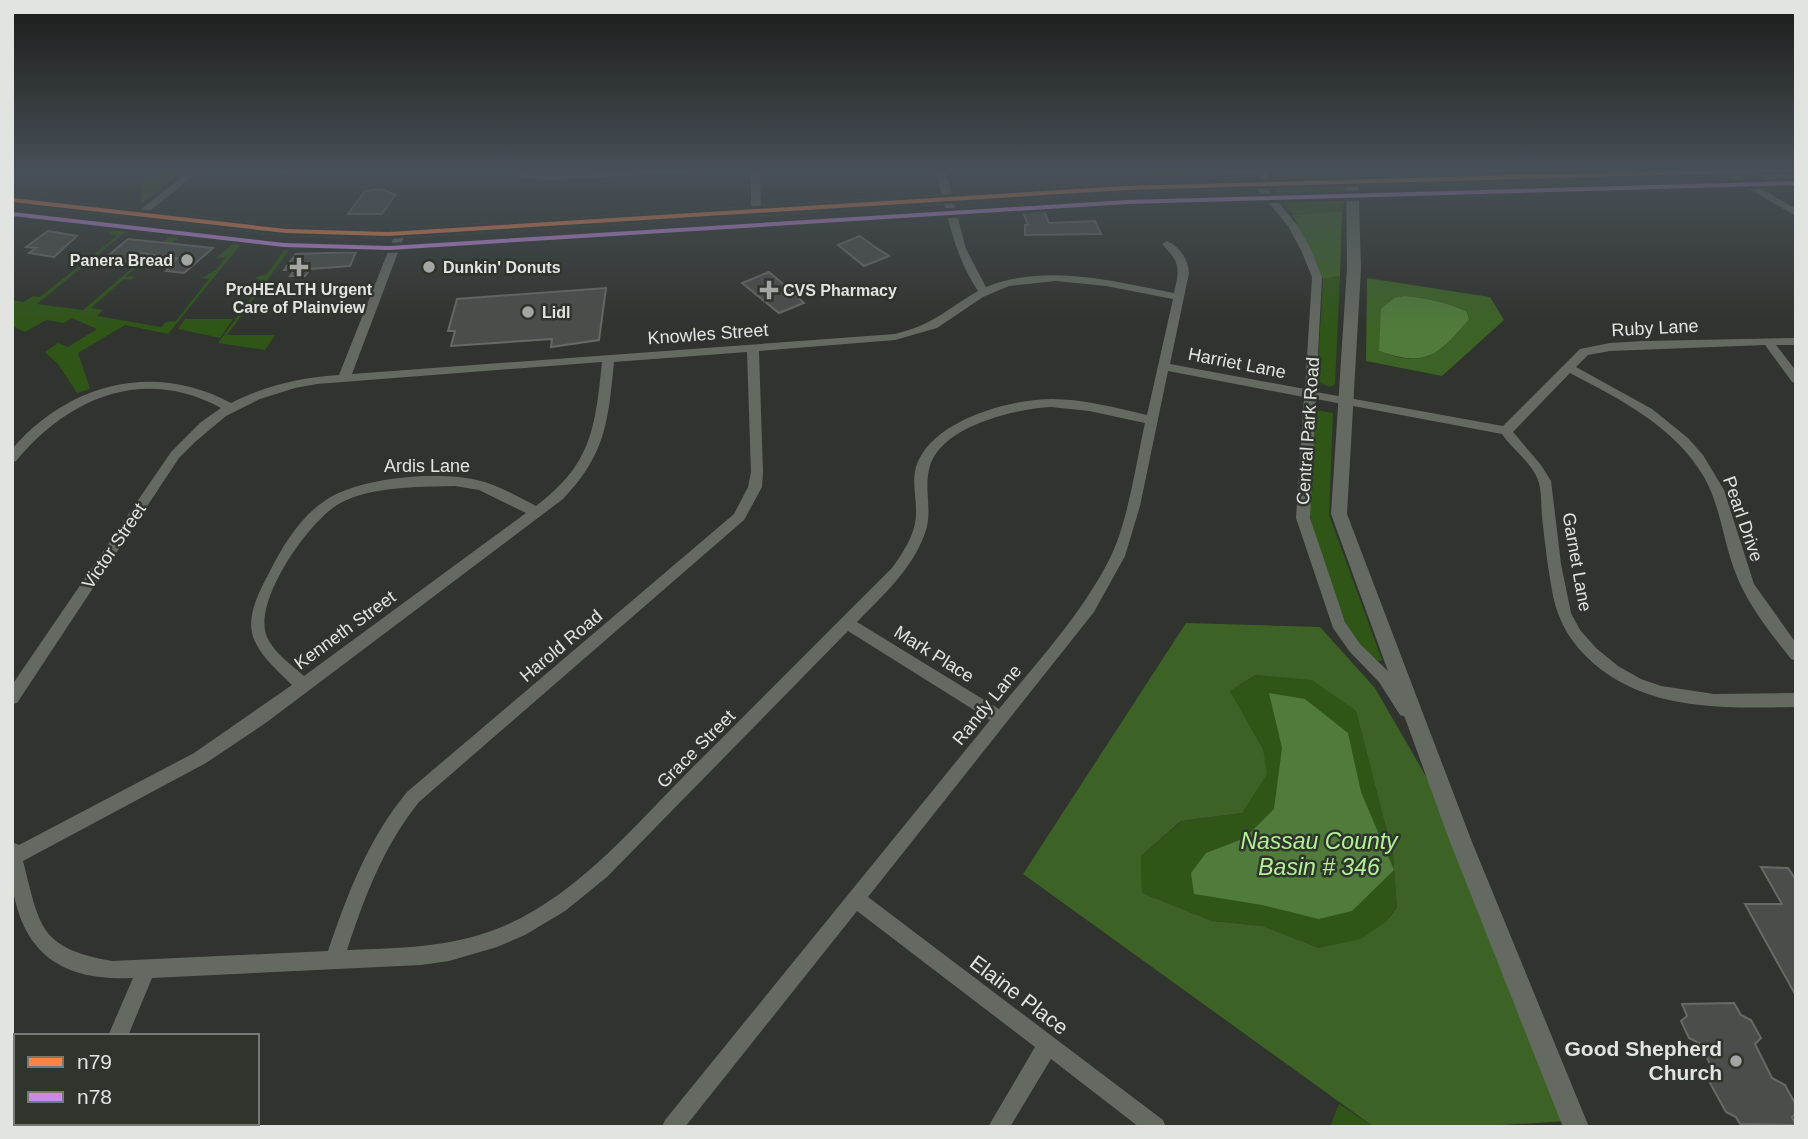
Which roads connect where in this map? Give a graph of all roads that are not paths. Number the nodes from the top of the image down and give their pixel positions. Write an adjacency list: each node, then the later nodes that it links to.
1 (201, 222): 6 (main road)
2 (601, 222): 6 (main road)
3 (955, 222): 8 (street)
4 (1291, 222): 18 (street, Central Park Road)
5 (1353, 222): 19 (street, Central Park Road)
6 (400, 234): 16 (street)
7 (1167, 244): 9 (street, Randy Lane)
8 (984, 292): 9 (street, Knowles Street); 12 (street, Knowles Street)
9 (1179, 297): 14 (street, Randy Lane)
10 (1796, 341): 11 (street, Ruby Lane)
11 (1768, 342): 15 (street, Ruby Lane); 17 (street)
12 (753, 348): 13 (street, Knowles Street); 34 (street, Harold Road)
13 (608, 359): 16 (street, Knowles Street); 24 (street, Kenneth Street)
14 (1164, 367): 18 (street, Harriet Lane); 21 (street, Randy Lane)
15 (1568, 367): 22 (street, Ruby Lane); 26 (street, Pearl Drive)
16 (344, 378): 20 (street, Knowles Street)
17 (1796, 379)
18 (1310, 394): 19 (street, Harriet Lane); 31 (street, Central Park Road)
19 (1344, 401): 22 (street); 31 (street, Central Park Road)
20 (229, 407): 23 (street); 28 (street, Victor Street)
21 (1151, 420): 25 (street, Grace Street); 30 (street, Randy Lane)
22 (1506, 431): 29 (street, Garnet Lane)
23 (12, 458)
24 (537, 512): 27 (street, Kenneth Street); 27 (street, Ardis Lane)
25 (847, 623): 30 (street, Mark Place); 34 (street, Grace Street)
26 (1796, 655)
27 (303, 685): 32 (street, Kenneth Street)
28 (12, 698)
29 (1796, 700)
30 (1000, 718): 33 (street, Randy Lane)
31 (1427, 746): 41 (street, Central Park Road)
32 (13, 854): 35 (street)
33 (856, 899): 37 (street, Elaine Place); 38 (street, Randy Lane)
34 (335, 958): 35 (street, Grace Street)
35 (147, 967): 36 (street)
36 (119, 1034)
37 (1048, 1045): 39 (street); 40 (street, Elaine Place)
38 (672, 1127)
39 (998, 1127)
40 (1156, 1127)
41 (1576, 1127)

